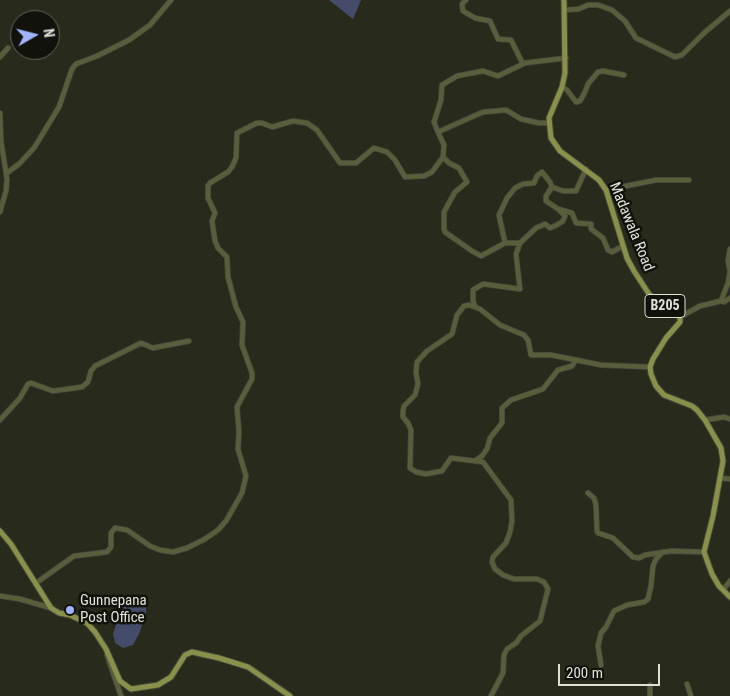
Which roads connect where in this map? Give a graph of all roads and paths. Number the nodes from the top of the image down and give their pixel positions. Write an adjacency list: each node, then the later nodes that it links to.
1 (172, 0): 17 (street)
2 (466, 0): 9 (street)
3 (564, 0): 4 (main road)
4 (565, 10): 5 (street); 8 (main road)
5 (730, 11)
6 (8, 48): 7 (street)
7 (0, 57)
8 (566, 58): 9 (street); 11 (main road)
9 (523, 64): 14 (street)
10 (624, 75): 11 (street)
11 (562, 87): 13 (main road)
12 (0, 113): 17 (street)
13 (549, 124): 14 (street); 16 (main road, Madawala Road / B205)
14 (438, 132): 15 (street)
15 (443, 157): 23 (street); 45 (street)
16 (586, 169): 19 (street); 20 (main road, Madawala Road / B205)
17 (6, 174): 22 (street)
18 (689, 180): 20 (street)
19 (552, 187): 21 (street); 23 (street)
20 (606, 190): 25 (main road, Madawala Road / B205)
21 (558, 209): 24 (street); 25 (street)
22 (0, 212)
23 (505, 243): 24 (street)
24 (520, 243): 29 (street)
25 (623, 246): 30 (main road, Madawala Road / B205)
26 (730, 249): 28 (street)
27 (730, 298): 28 (street)
28 (722, 301): 30 (street)
29 (475, 306): 32 (street); 37 (street)
30 (680, 317): 33 (main road, B205)
31 (188, 341): 35 (street)
32 (576, 360): 33 (street); 37 (street)
33 (650, 367): 36 (main road)
34 (730, 419): 36 (street)
35 (0, 420)
36 (705, 420): 38 (main road)
37 (475, 461): 56 (street)
38 (720, 478): 39 (street); 43 (main road)
39 (730, 479)
40 (588, 493): 42 (street)
41 (0, 531): 45 (main road)
42 (663, 552): 43 (street); 51 (street)
43 (704, 552): 46 (main road)
44 (730, 581): 46 (street)
45 (36, 583): 49 (main road)
46 (723, 590): 48 (main road)
47 (0, 596): 49 (street)
48 (730, 596)
49 (51, 608): 50 (main road)
50 (106, 649): 54 (street); 55 (main road)
51 (601, 665)
52 (687, 684): 58 (street)
53 (650, 685): 57 (street)
54 (121, 696)
55 (290, 696)
56 (491, 696)
57 (650, 696)
58 (691, 696)

